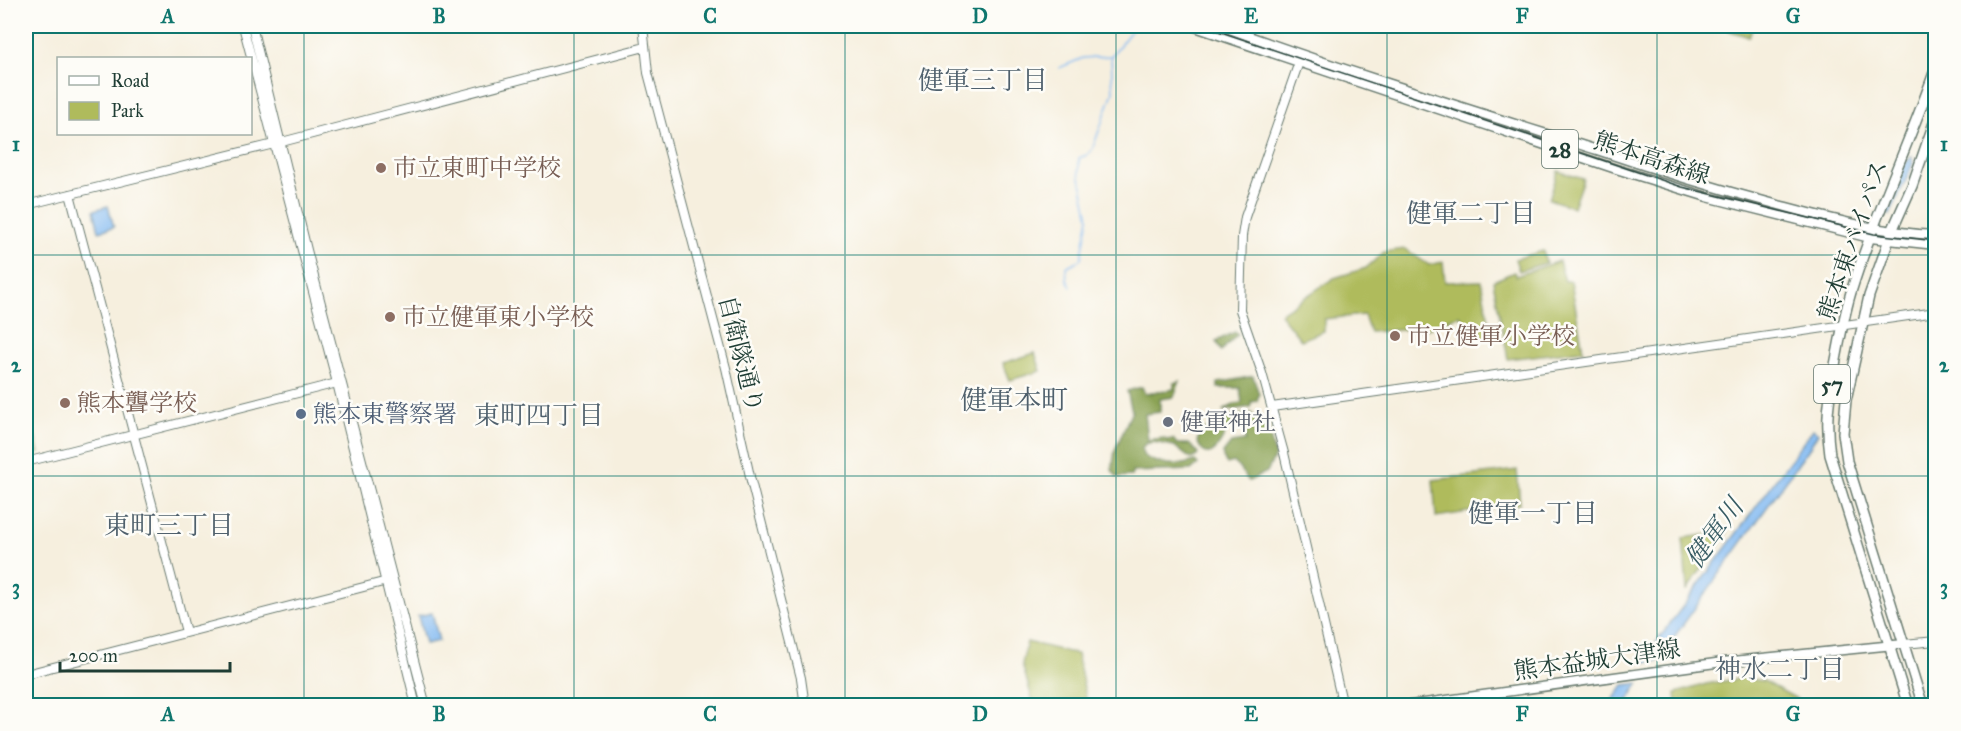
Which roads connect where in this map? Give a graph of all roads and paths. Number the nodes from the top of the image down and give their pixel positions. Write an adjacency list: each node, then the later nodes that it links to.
1 (243, 26): 10 (street)
2 (252, 26): 10 (street)
3 (643, 26): 6 (street, 自衛隊通り)
4 (1192, 26): 7 (main road, 熊本高森線 / 28)
5 (1221, 26): 14 (main road, 熊本高森線 / 28)
6 (645, 47): 10 (street); 32 (street, 自衛隊通り)
7 (1299, 62): 14 (main road, 熊本高森線 / 28); 22 (street)
8 (1935, 67): 14 (highway, 熊本東バイパス / 57)
9 (1935, 117): 13 (highway, 熊本東バイパス / 57)
10 (277, 143): 11 (street); 21 (street)
11 (70, 194): 12 (street); 23 (street)
12 (26, 205)
13 (1892, 231): 14 (main road, 熊本高森線 / 28); 15 (main road, 熊本高森線 / 28); 16 (highway, 熊本東バイパス / 57)
14 (1872, 233): 16 (main road, 熊本高森線 / 28); 20 (highway, 熊本東バイパス / 57)
15 (1935, 235)
16 (1889, 241): 17 (main road, 熊本高森線 / 28); 19 (highway, 熊本東バイパス / 57)
17 (1935, 245)
18 (1935, 312): 19 (street)
19 (1862, 322): 20 (street); 29 (highway, 熊本東バイパス / 57)
20 (1842, 325): 22 (street); 30 (highway, 熊本東バイパス / 57)
21 (340, 382): 23 (street); 25 (street); 26 (street)
22 (1272, 407): 36 (street)
23 (132, 434): 24 (street); 27 (street)
24 (26, 462)
25 (394, 580): 26 (street); 34 (street)
26 (385, 582): 27 (street); 33 (street)
27 (186, 632): 31 (street)
28 (1935, 640): 29 (street)
29 (1904, 644): 30 (main road, 熊本益城大津線); 39 (highway, 熊本東バイパス / 57)
30 (1888, 645): 37 (main road, 熊本益城大津線); 38 (highway, 熊本東バイパス / 57)
31 (26, 674)
32 (806, 701): 35 (main road)
33 (416, 705)
34 (426, 705)
35 (779, 705)
36 (1343, 705)
37 (1403, 705)
38 (1908, 705)
39 (1923, 705)

